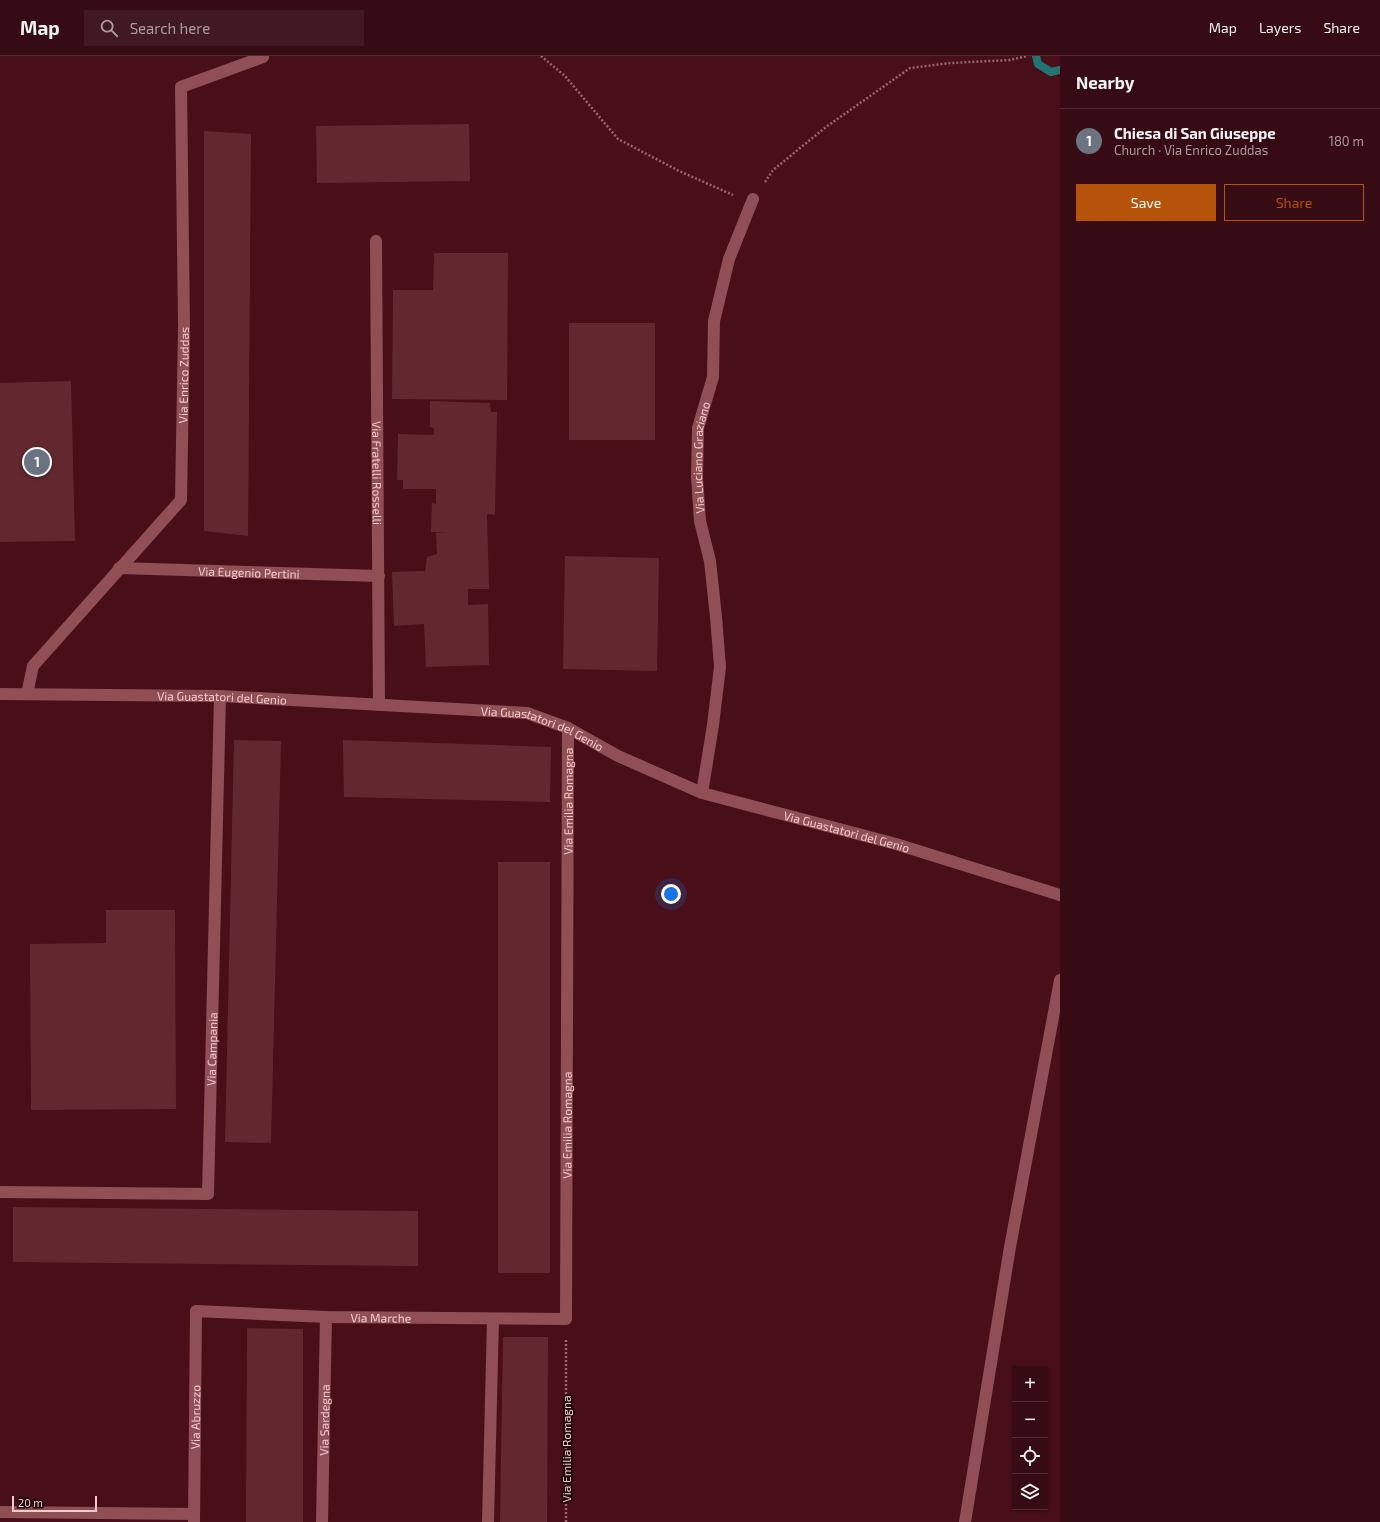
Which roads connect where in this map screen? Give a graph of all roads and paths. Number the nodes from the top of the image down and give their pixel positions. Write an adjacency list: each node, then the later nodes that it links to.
1 (541, 56): 4 (path)
2 (1027, 56): 4 (path)
3 (263, 57): 6 (street, Via Enrico Zuddas)
4 (753, 199): 13 (street, Via Luciano Graziano)
5 (376, 241): 7 (street, Via Fratelli Rosselli)
6 (119, 568): 7 (street, Via Eugenio Pertini); 9 (street, Via Enrico Zuddas)
7 (379, 576): 11 (street, Via Fratelli Rosselli)
8 (0, 694): 9 (street, Via Guastatori del Genio)
9 (27, 694): 10 (street, Via Guastatori del Genio)
10 (220, 696): 11 (street, Via Guastatori del Genio); 16 (street, Via Campania)
11 (379, 705): 12 (street, Via Guastatori del Genio)
12 (568, 728): 13 (street, Via Guastatori del Genio); 20 (street, Via Emilia Romagna)
13 (702, 793): 14 (street, Via Guastatori del Genio)
14 (1060, 895)
15 (1060, 980): 26 (street)
16 (0, 1192)
17 (196, 1311): 18 (street, Via Marche); 22 (street, Via Abruzzo)
18 (326, 1317): 19 (street, Via Marche); 23 (street, Via Sardegna)
19 (493, 1318): 20 (street, Via Marche); 24 (street)
20 (566, 1319): 25 (path, Via Emilia Romagna)
21 (0, 1512): 22 (street)
22 (194, 1518)
23 (322, 1522)
24 (488, 1522)
25 (566, 1522)
26 (965, 1522)

